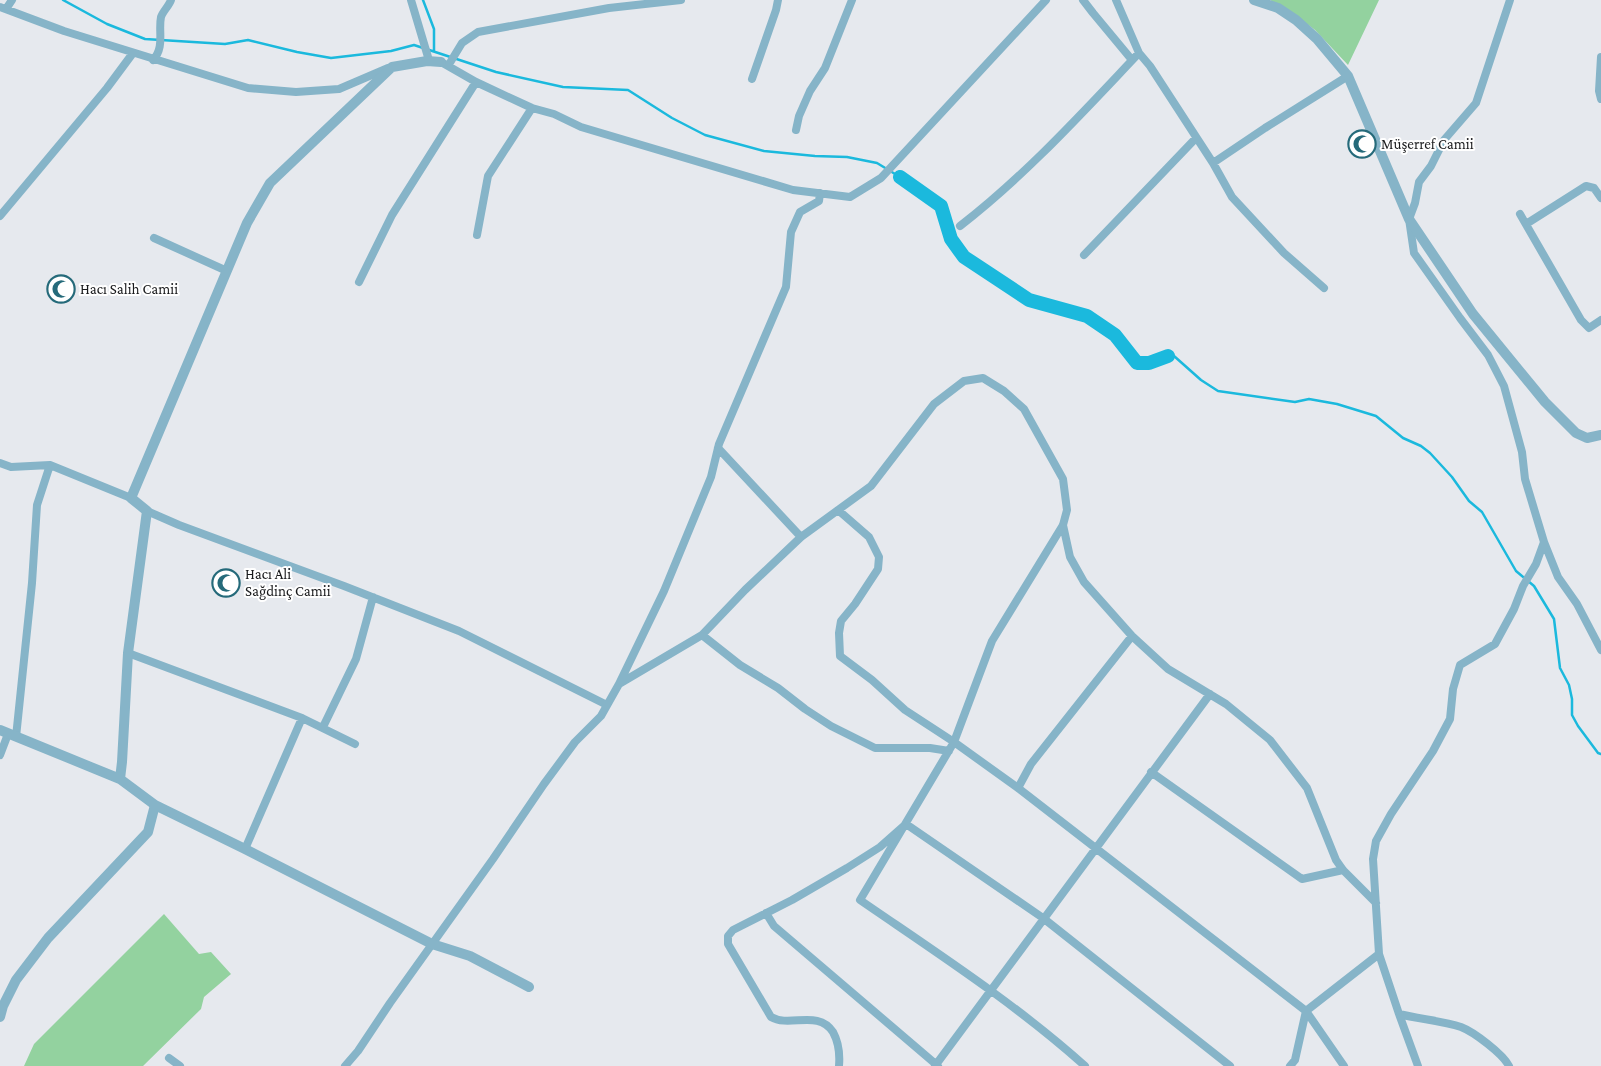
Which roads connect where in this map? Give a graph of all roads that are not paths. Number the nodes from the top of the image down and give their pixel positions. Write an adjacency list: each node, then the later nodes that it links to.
1 (12, 0): 12 (street)
2 (172, 0): 17 (street)
3 (411, 0): 16 (street)
4 (681, 0): 19 (street)
5 (778, 0): 23 (street)
6 (852, 0): 27 (street)
7 (1046, 0): 30 (street)
8 (1083, 0): 18 (street)
9 (1116, 0): 14 (street)
10 (1254, 0): 22 (street)
11 (1510, 0): 34 (street)
12 (3, 8): 13 (street)
13 (133, 53): 17 (street); 33 (street)
14 (1139, 53): 18 (street); 28 (street)
15 (1601, 57): 21 (street)
16 (428, 59): 19 (street); 20 (street)
17 (153, 60): 20 (street)
18 (1132, 60): 36 (street)
19 (447, 63): 24 (street)
20 (392, 67): 40 (street)
21 (1601, 74): 25 (street)
22 (1348, 76): 29 (street); 34 (street)
23 (752, 79)
24 (476, 82): 26 (street); 41 (street)
25 (1601, 99)
26 (532, 108): 30 (street); 37 (street)
27 (796, 130)
28 (1196, 138): 29 (street); 39 (street)
29 (1213, 162): 42 (street)
30 (820, 192): 45 (street)
31 (1601, 198): 35 (street)
32 (1520, 214): 35 (street)
33 (0, 216)
34 (1409, 219): 44 (street); 53 (street)
35 (1526, 224): 43 (street)
36 (960, 226)
37 (477, 236)
38 (154, 238): 40 (street)
39 (1084, 255)
40 (227, 270): 48 (street)
41 (359, 282)
42 (1324, 288)
43 (1601, 320)
44 (1601, 436)
45 (718, 448): 52 (street); 59 (street)
46 (0, 463): 47 (street)
47 (50, 465): 48 (street); 64 (street)
48 (131, 498): 50 (street)
49 (838, 510): 51 (street); 52 (street); 65 (street)
50 (147, 511): 54 (street); 58 (street)
51 (1063, 525): 56 (street); 65 (street)
52 (801, 537): 55 (street)
53 (1544, 542): 57 (street); 77 (street)
54 (373, 598): 61 (street); 63 (street)
55 (702, 635): 59 (street); 67 (street)
56 (1132, 636): 60 (street); 71 (street)
57 (1601, 650)
58 (128, 653): 62 (street); 70 (street)
59 (618, 684): 61 (street)
60 (1210, 694): 69 (street); 76 (street)
61 (607, 705): 80 (street)
62 (302, 718): 63 (street); 75 (street)
63 (322, 727): 66 (street)
64 (8, 734): 68 (street); 70 (street)
65 (954, 742): 67 (street); 71 (street)
66 (355, 744)
67 (949, 751): 73 (street)
68 (0, 755)
69 (1151, 772): 74 (street); 76 (street)
70 (120, 779): 72 (street)
71 (1018, 788): 74 (street)
72 (155, 805): 75 (street); 86 (street)
73 (906, 824): 78 (street); 79 (street); 83 (street)
74 (1097, 848): 79 (street); 84 (street)
75 (245, 849): 80 (street)
76 (1343, 870): 77 (street)
77 (1376, 904): 81 (street)
78 (766, 913): 88 (street); 91 (street)
79 (1043, 918): 83 (street); 93 (street)
80 (432, 944): 82 (street); 90 (street)
81 (1379, 954): 84 (street); 85 (street)
82 (529, 987)
83 (991, 990): 88 (street); 92 (street)
84 (1306, 1011): 94 (street); 95 (street)
85 (1399, 1014): 96 (street); 97 (street)
86 (0, 1016)
87 (169, 1058): 89 (street)
88 (936, 1065)
89 (180, 1066)
90 (345, 1066)
91 (839, 1066)
92 (1085, 1066)
93 (1230, 1066)
94 (1290, 1066)
95 (1344, 1066)
96 (1418, 1066)
97 (1509, 1066)

